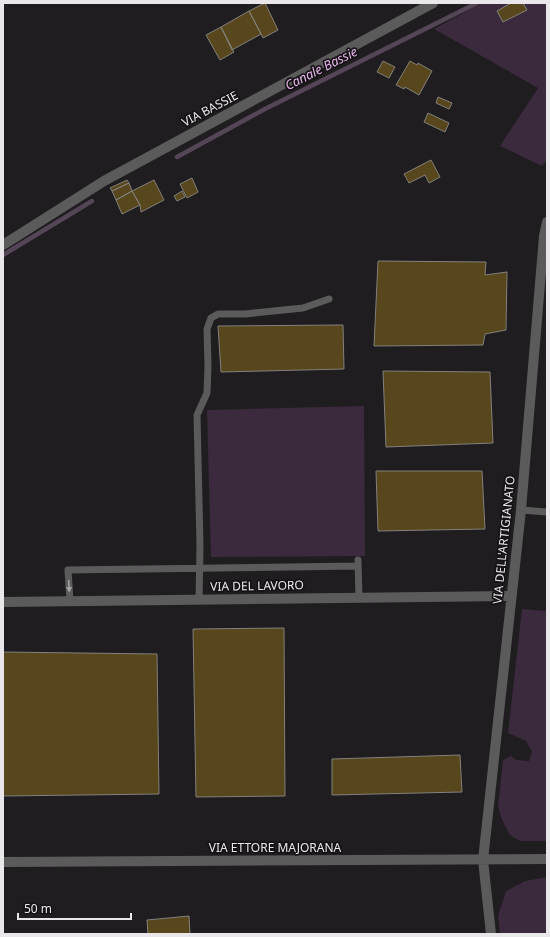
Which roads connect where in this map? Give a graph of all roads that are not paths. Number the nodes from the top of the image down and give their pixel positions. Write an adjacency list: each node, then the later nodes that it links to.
1 (433, 3): 3 (street, VIA BASSIE)
2 (547, 222): 5 (street, VIA DELL'ARTIGIANATO)
3 (3, 244)
4 (329, 300): 7 (lane)
5 (521, 510): 6 (lane); 8 (street, VIA DELL'ARTIGIANATO)
6 (547, 512)
7 (199, 568): 9 (lane); 10 (lane); 11 (lane, one-way to 11)
8 (511, 596): 9 (street, VIA DEL LAVORO); 14 (street, VIA DELL'ARTIGIANATO)
9 (359, 598): 10 (street, VIA DEL LAVORO)
10 (199, 600): 11 (street, VIA DEL LAVORO)
11 (70, 601): 12 (street, VIA DEL LAVORO)
12 (3, 602)
13 (547, 859): 14 (street, VIA ETTORE MAJORANA)
14 (483, 860): 15 (street, VIA ETTORE MAJORANA); 16 (street, VIA DELL'ARTIGIANATO)
15 (3, 862)
16 (491, 934)

